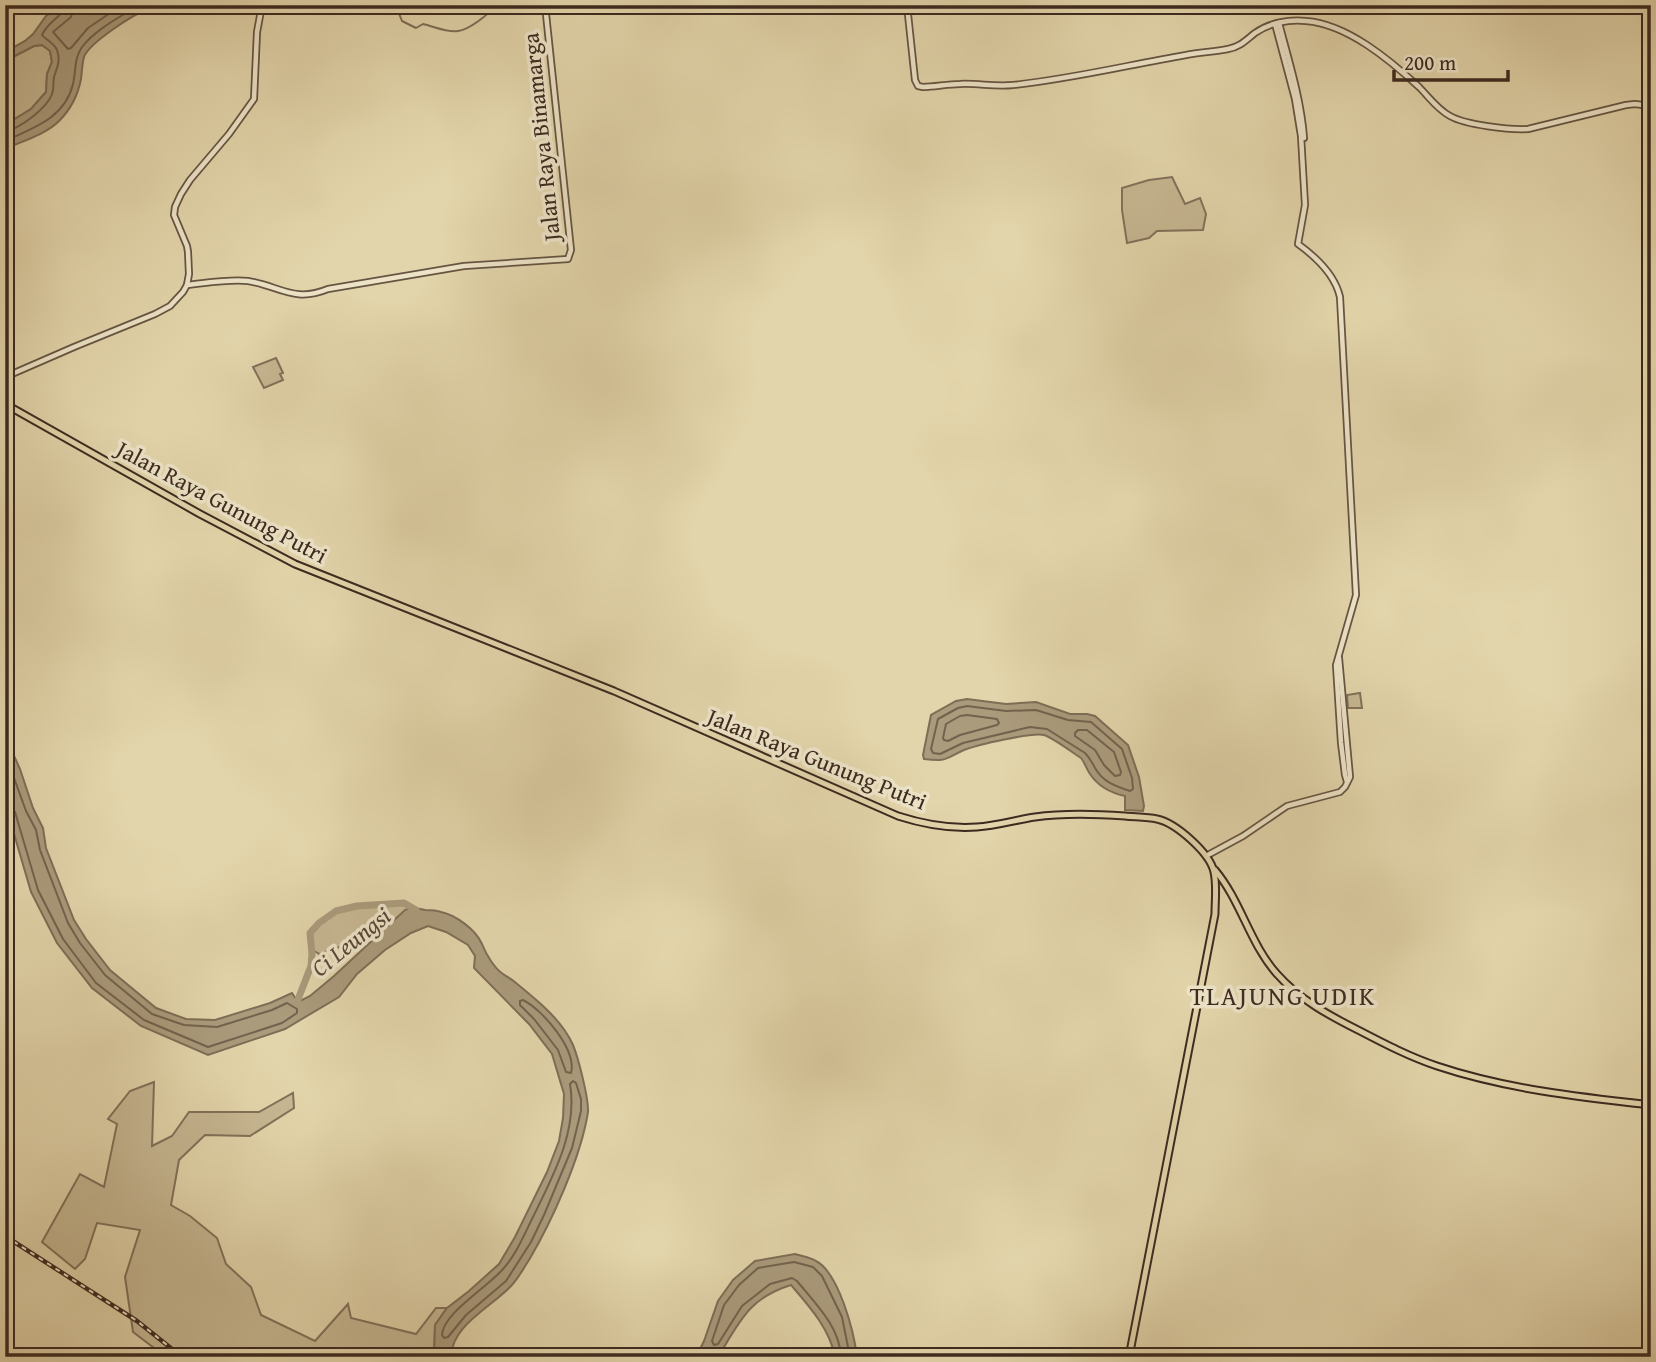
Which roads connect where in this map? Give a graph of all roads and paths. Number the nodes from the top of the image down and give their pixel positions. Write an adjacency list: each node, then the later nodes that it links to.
1 (262, 5): 6 (street)
2 (547, 5): 6 (street, Jalan Raya Binamarga)
3 (907, 5): 4 (street)
4 (1277, 23): 5 (street); 9 (street)
5 (1651, 106)
6 (187, 285): 7 (street)
7 (5, 377)
8 (5, 404): 9 (main road, Jalan Raya Gunung Putri)
9 (1205, 856): 10 (main road, Jalan Raya Gunung Putri)
10 (1214, 869): 11 (main road, Jalan Raya Gunung Putri); 12 (main road)
11 (1651, 1105)
12 (1129, 1357)

